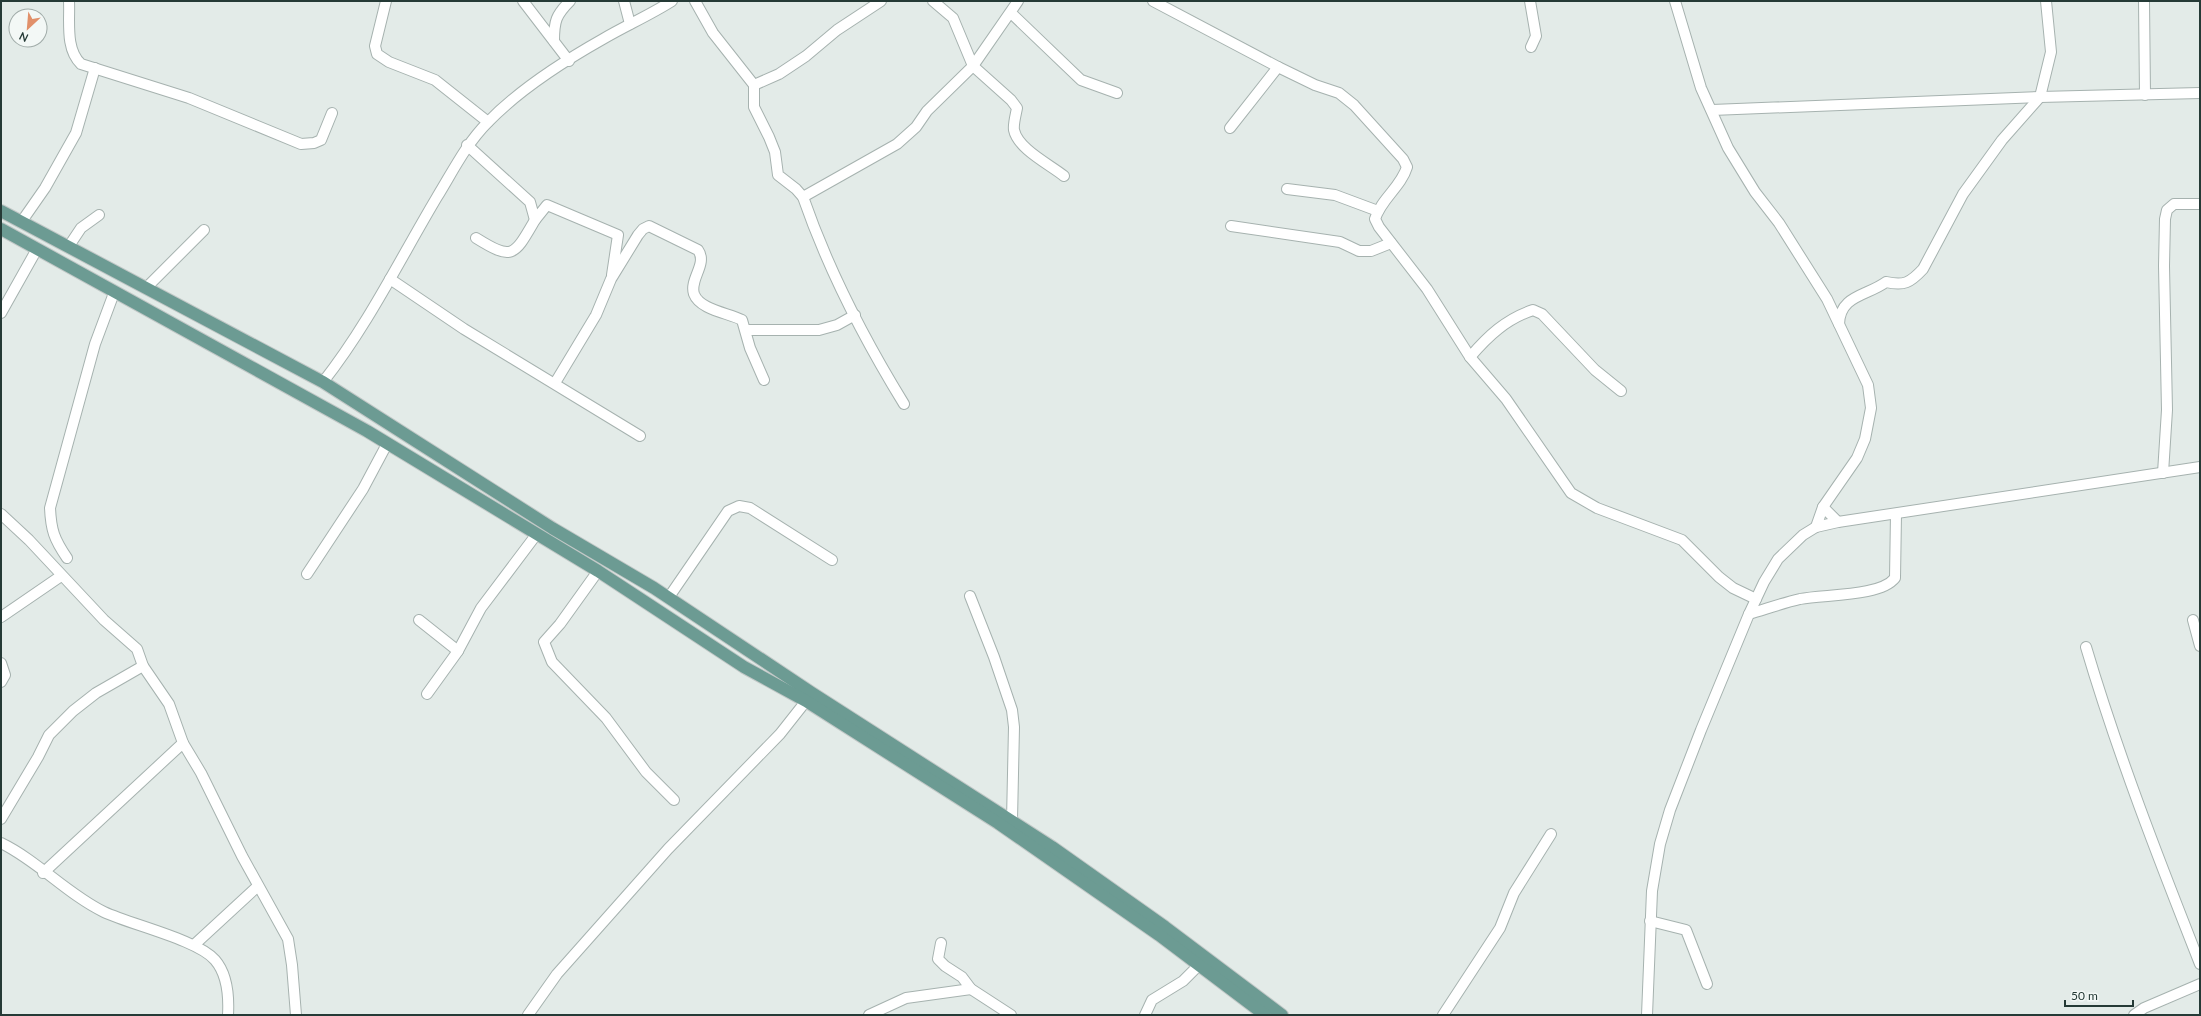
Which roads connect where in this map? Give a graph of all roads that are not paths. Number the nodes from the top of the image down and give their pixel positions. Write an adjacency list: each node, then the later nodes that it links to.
1 (69, 1): 23 (street)
2 (386, 1): 31 (street)
3 (523, 1): 18 (street)
4 (570, 1): 18 (street)
5 (624, 1): 17 (street)
6 (672, 1): 17 (street)
7 (695, 1): 24 (street)
8 (881, 1): 24 (street)
9 (933, 1): 21 (street)
10 (1018, 1): 16 (street)
11 (1153, 1): 22 (street)
12 (1530, 1): 19 (street)
13 (1675, 1): 29 (street)
14 (2046, 1): 28 (street)
15 (2144, 1): 27 (street)
16 (1010, 13): 21 (street); 25 (street)
17 (630, 24): 20 (street)
18 (554, 41): 20 (street)
19 (1531, 48)
20 (569, 61): 31 (street)
21 (974, 66): 34 (street); 36 (street)
22 (1278, 67): 32 (street); 39 (street)
23 (95, 68): 30 (street); 42 (street)
24 (754, 85): 36 (street)
25 (1117, 93)
26 (2200, 93): 27 (street)
27 (2145, 95): 28 (street)
28 (2040, 97): 29 (street); 56 (street)
29 (1712, 110): 56 (street)
30 (332, 112)
31 (488, 122): 33 (street)
32 (1230, 128)
33 (468, 145): 41 (street); 51 (street)
34 (1064, 176)
35 (1287, 189): 39 (street)
36 (803, 197): 55 (street)
37 (2200, 204): 67 (street)
38 (1, 211): 42 (main road)
39 (1378, 212): 47 (street)
40 (99, 215): 48 (street)
41 (535, 220): 46 (street); 50 (street)
42 (22, 221): 48 (main road)
43 (1230, 226): 47 (street)
44 (1, 229): 49 (main road)
45 (204, 230): 52 (street)
46 (476, 238)
47 (1391, 243): 58 (street)
48 (69, 246): 52 (main road)
49 (37, 249): 53 (main road); 54 (street)
50 (611, 278): 57 (street); 61 (street)
51 (390, 279): 60 (street); 61 (street)
52 (147, 287): 60 (main road)
53 (114, 293): 65 (main road); 74 (street)
54 (1, 312)
55 (855, 315): 57 (street); 63 (street)
56 (1839, 324): 68 (street)
57 (746, 330): 59 (street)
58 (1470, 357): 62 (street); 81 (street)
59 (764, 380)
60 (322, 382): 80 (main road)
61 (555, 384): 64 (street)
62 (1621, 391)
63 (904, 404)
64 (640, 436)
65 (386, 444): 73 (main road); 77 (street)
66 (2199, 467): 67 (street)
67 (2163, 473): 70 (street)
68 (1823, 507): 71 (street); 72 (street)
69 (1, 514): 78 (street)
70 (1896, 514): 71 (street); 82 (street)
71 (1838, 522): 72 (street)
72 (1816, 527): 81 (street)
73 (536, 535): 76 (main road); 88 (street)
74 (67, 558)
75 (832, 560): 80 (street)
76 (598, 571): 93 (main road); 95 (street)
77 (307, 574)
78 (60, 576): 83 (street); 90 (street)
79 (970, 596): 97 (street)
80 (669, 597): 93 (main road)
81 (1756, 599): 82 (street)
82 (1750, 614): 102 (street)
83 (1, 617)
84 (419, 620): 88 (street)
85 (2193, 620): 86 (street)
86 (2200, 646)
87 (2086, 647): 106 (street)
88 (458, 652): 92 (street)
89 (1, 663): 91 (street)
90 (143, 666): 94 (street); 96 (street)
91 (1, 682)
92 (427, 694)
93 (809, 697): 97 (main road); 105 (main road); 112 (street)
94 (183, 743): 100 (street); 101 (street)
95 (674, 800)
96 (1, 819)
97 (1012, 820): 117 (main road)
98 (1551, 834): 118 (street)
99 (1, 843): 100 (street)
100 (43, 872): 104 (street)
101 (258, 886): 104 (street); 111 (street)
102 (1650, 921): 107 (street); 119 (street)
103 (941, 943): 109 (street)
104 (194, 945): 110 (street)
105 (1200, 964): 115 (street); 116 (main road)
106 (2200, 964)
107 (1707, 984)
108 (2200, 984): 120 (street)
109 (971, 989): 113 (street); 114 (street)
110 (228, 1015)
111 (296, 1015)
112 (528, 1015)
113 (870, 1015)
114 (1011, 1015)
115 (1145, 1015)
116 (1265, 1015)
117 (1282, 1015)
118 (1444, 1015)
119 (1647, 1015)
120 (2134, 1015)

